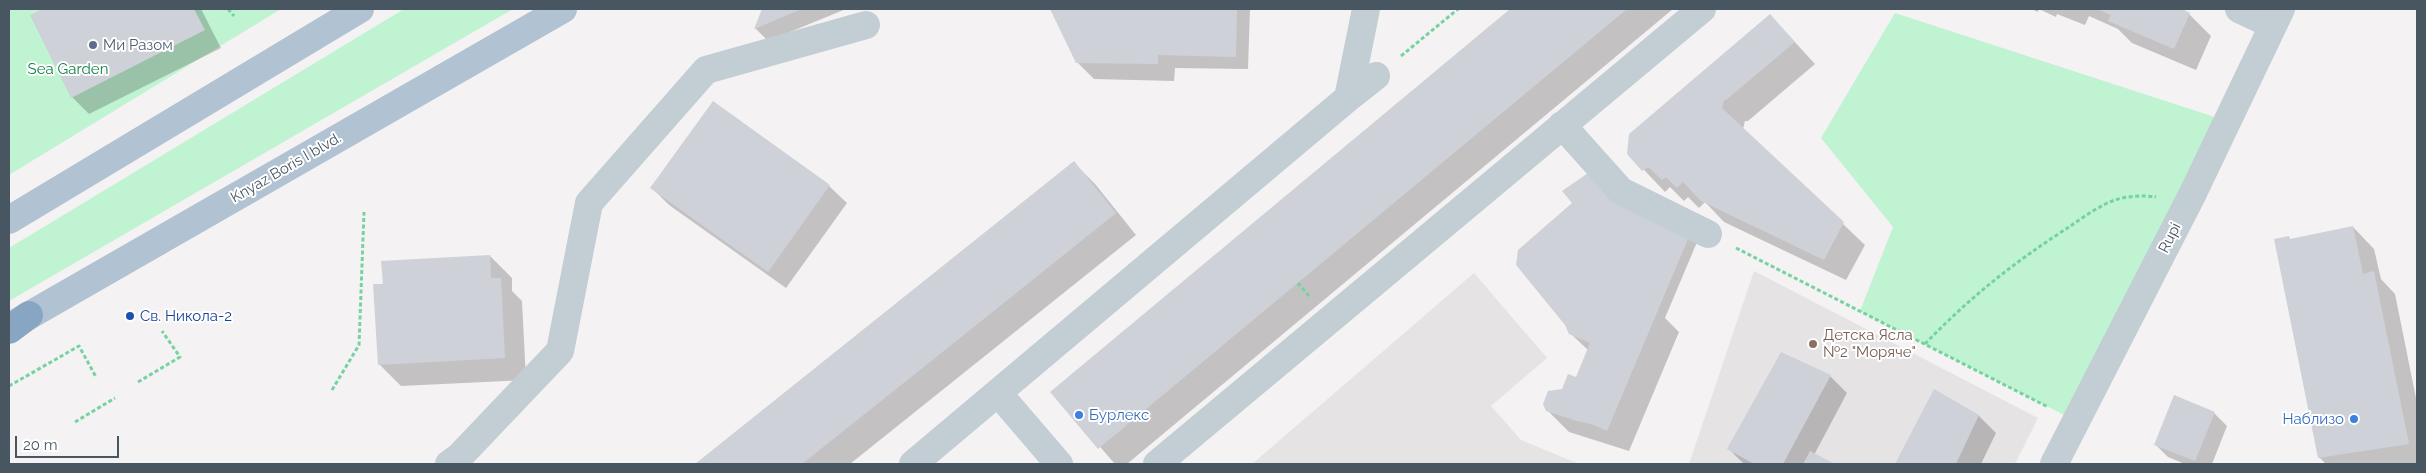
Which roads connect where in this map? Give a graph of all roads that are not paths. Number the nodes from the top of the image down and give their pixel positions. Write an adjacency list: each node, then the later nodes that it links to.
1 (360, 9): 11 (main road)
2 (563, 9): 13 (main road, Knyaz Boris I blvd.)
3 (1366, 9): 9 (street)
4 (1702, 9): 10 (street)
5 (2239, 9): 6 (street)
6 (2277, 17): 19 (street, Rupi)
7 (866, 25): 15 (street)
8 (1376, 76): 9 (street)
9 (1348, 98): 14 (street)
10 (1562, 125): 12 (street); 18 (street)
11 (9, 220)
12 (1708, 234)
13 (16, 324)
14 (998, 393): 16 (street); 17 (street)
15 (449, 464)
16 (913, 464)
17 (1059, 464)
18 (1157, 464)
19 (2056, 464)

